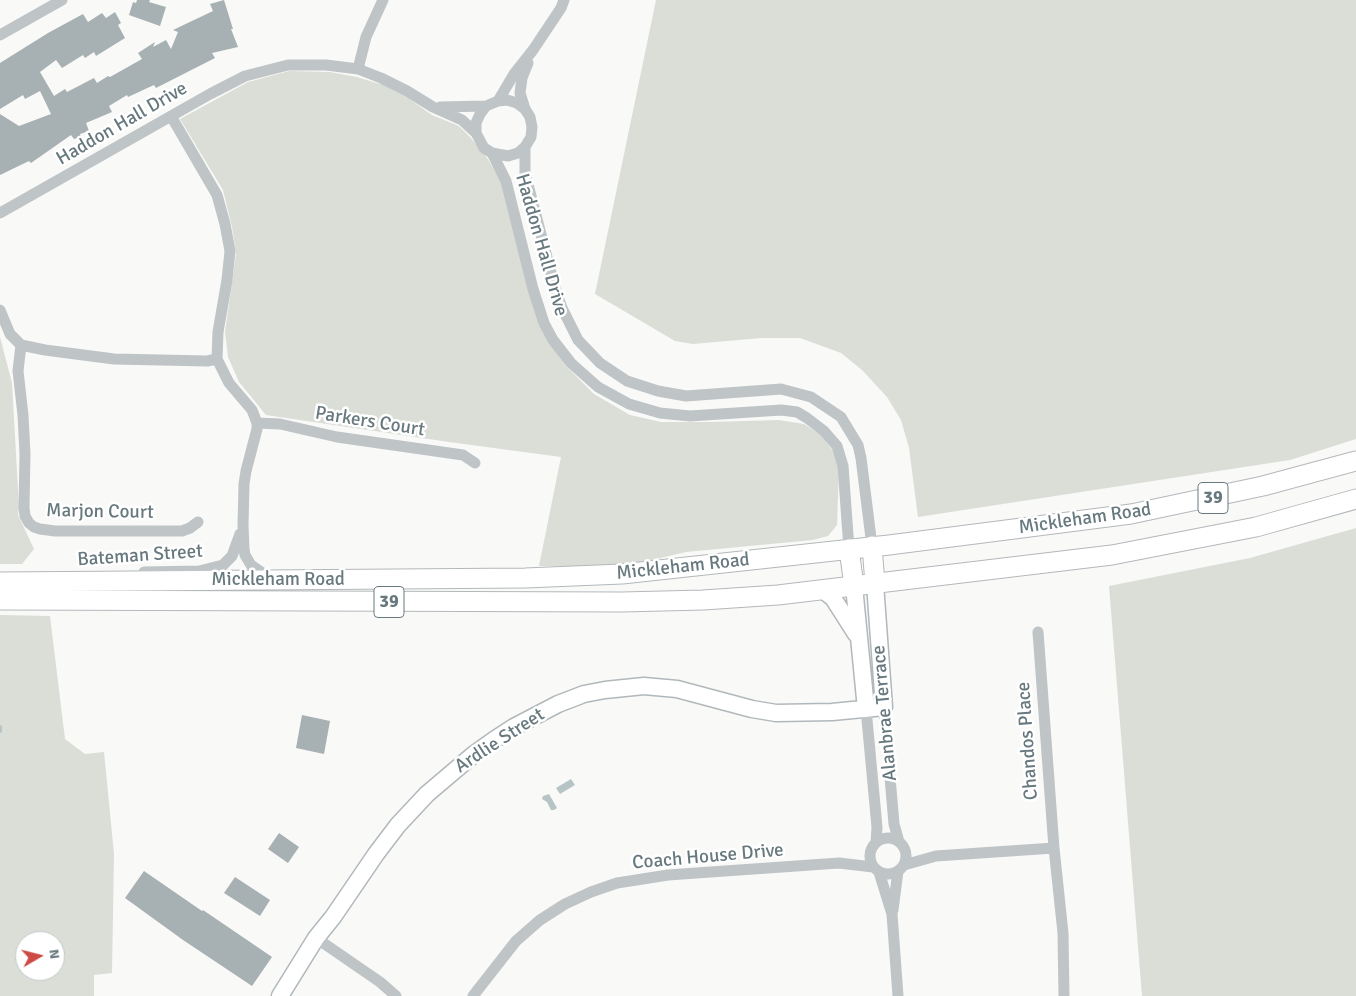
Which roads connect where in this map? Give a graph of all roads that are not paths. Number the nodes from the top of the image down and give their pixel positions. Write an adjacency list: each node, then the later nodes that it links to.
1 (62, 0): 4 (street)
2 (383, 0): 6 (street)
3 (564, 0): 5 (street)
4 (0, 35)
5 (533, 50): 7 (street); 10 (street)
6 (358, 69): 9 (street, Haddon Hall Drive); 11 (street, Haddon Hall Drive)
7 (498, 100): 8 (street); 10 (street)
8 (486, 106): 9 (street); 12 (street)
9 (433, 107): 12 (street, Haddon Hall Drive)
10 (525, 109): 13 (street)
11 (172, 116): 15 (street, Haddon Hall Drive); 18 (street)
12 (476, 133): 14 (street)
13 (525, 147): 14 (street); 25 (street, Haddon Hall Drive)
14 (492, 154): 26 (street, Haddon Hall Drive)
15 (0, 213)
16 (0, 310): 17 (street)
17 (21, 345): 18 (street); 23 (street, Marjon Court)
18 (217, 360): 19 (street)
19 (257, 423): 21 (street, Parkers Court); 24 (street, Bateman Street)
20 (1356, 461): 25 (main road, Mickleham Road / 39)
21 (475, 463)
22 (1356, 499): 30 (main road, Mickleham Road / 39)
23 (198, 522)
24 (243, 525): 27 (street, Bateman Street); 29 (street, Bateman Street)
25 (872, 546): 26 (main road, Mickleham Road / 39); 30 (main road)
26 (849, 549): 27 (main road, Mickleham Road / 39); 31 (main road)
27 (272, 580): 29 (main road, Mickleham Road / 39)
28 (0, 582): 29 (main road, Mickleham Road / 39)
29 (42, 582)
30 (874, 584): 31 (main road, Mickleham Road / 39); 36 (street, Alanbrae Terrace)
31 (854, 586): 32 (main road, Mickleham Road / 39); 35 (street, Alanbrae Terrace)
32 (823, 590): 33 (main road, Mickleham Road / 39); 35 (street)
33 (0, 600)
34 (1038, 632): 40 (street, Chandos Place)
35 (859, 640): 37 (street, Alanbrae Terrace)
36 (884, 707): 37 (street, Ardlie Street); 39 (street, Alanbrae Terrace)
37 (866, 709): 38 (street, Alanbrae Terrace); 47 (street, Ardlie Street)
38 (876, 843): 39 (street); 41 (street)
39 (902, 846): 42 (street); 44 (street)
40 (1054, 848): 42 (street); 52 (street, Chandos Place)
41 (870, 853): 43 (street, Coach House Drive); 45 (street)
42 (936, 856): 44 (street)
43 (838, 863): 45 (street, Coach House Drive); 50 (street, Coach House Drive)
44 (901, 868): 45 (street); 46 (street)
45 (876, 869): 46 (street)
46 (892, 914): 51 (street)
47 (316, 938): 48 (street, Ardlie Street); 49 (street)
48 (280, 996)
49 (396, 996)
50 (473, 996)
51 (898, 996)
52 (1064, 996)

